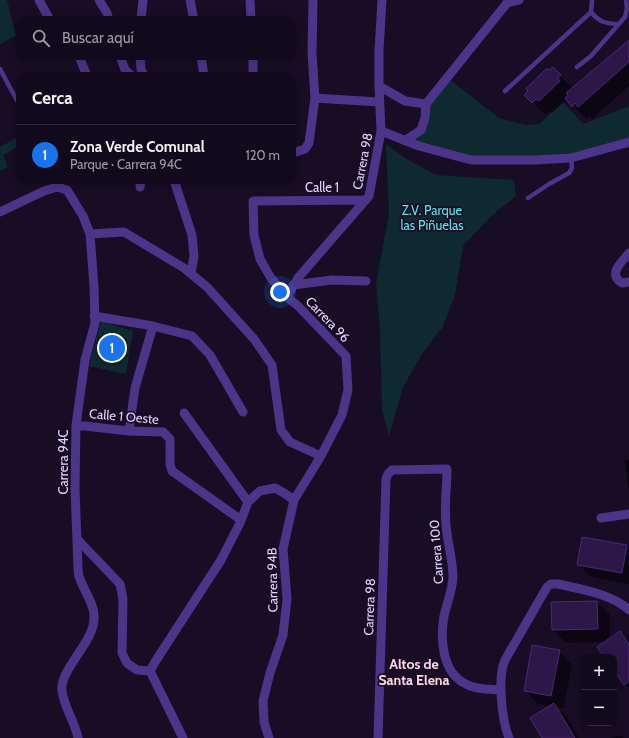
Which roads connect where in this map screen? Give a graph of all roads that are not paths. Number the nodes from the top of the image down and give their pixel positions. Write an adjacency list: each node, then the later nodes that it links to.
1 (39, 0): 12 (street)
2 (99, 0): 13 (street)
3 (143, 0): 14 (street)
4 (190, 0): 15 (street)
5 (250, 0): 16 (street)
6 (313, 0): 32 (street)
7 (382, 0): 30 (street, Carrera 98)
8 (519, 0): 35 (street)
9 (592, 0): 11 (lane)
10 (626, 0): 17 (lane)
11 (591, 12): 17 (lane); 31 (lane)
12 (48, 16)
13 (108, 16)
14 (141, 16)
15 (193, 16)
16 (251, 16)
17 (619, 24): 23 (lane)
18 (81, 60): 25 (street)
19 (121, 60): 26 (street)
20 (140, 60): 27 (street)
21 (202, 60): 28 (street)
22 (252, 60): 29 (street)
23 (577, 67)
24 (0, 69): 33 (lane)
25 (85, 72)
26 (127, 72)
27 (142, 72)
28 (203, 72)
29 (254, 72)
30 (378, 86): 34 (street, Carrera 98); 35 (street)
31 (505, 91)
32 (315, 98): 34 (street); 41 (street)
33 (16, 99)
34 (379, 102): 37 (street, Carrera 98)
35 (426, 104): 36 (street)
36 (421, 130): 38 (street); 40 (street)
37 (381, 131): 38 (street); 46 (street, Carrera 98)
38 (406, 140): 40 (street)
39 (629, 142): 42 (street)
40 (425, 148): 42 (street)
41 (296, 152)
42 (571, 158): 45 (lane)
43 (175, 184): 52 (street)
44 (59, 185): 48 (street); 49 (street, Carrera 94C)
45 (528, 198)
46 (366, 200): 47 (street, Calle 1); 55 (street, Carrera 98)
47 (253, 201): 56 (street, Carrera 96)
48 (0, 212)
49 (90, 234): 52 (street); 57 (street, Carrera 94C)
50 (629, 253): 51 (street)
51 (625, 265): 54 (street)
52 (191, 274): 63 (street)
53 (366, 281): 55 (street)
54 (629, 282)
55 (293, 285): 56 (street, Carrera 98)
56 (287, 297): 63 (street, Carrera 96)
57 (94, 316): 58 (street); 61 (street, Carrera 94C)
58 (153, 326): 59 (street); 62 (street)
59 (243, 412)
60 (184, 413): 66 (street)
61 (76, 425): 62 (street, Calle 1 Oeste); 70 (street, Carrera 94C)
62 (129, 431): 69 (street, Calle 1 Oeste)
63 (321, 456): 65 (street, Carrera 96)
64 (448, 469): 73 (street, Carrera 100); 77 (street, Carrera 98)
65 (294, 500): 66 (street); 76 (street, Carrera 94B)
66 (248, 502): 69 (street)
67 (629, 514): 68 (street)
68 (601, 518)
69 (241, 520): 72 (street)
70 (78, 540): 72 (street); 74 (street, Carrera 94C)
71 (629, 610): 73 (street)
72 (150, 671): 75 (street)
73 (501, 690): 78 (street)
74 (78, 738)
75 (183, 738)
76 (269, 738)
77 (378, 738)
78 (509, 738)

